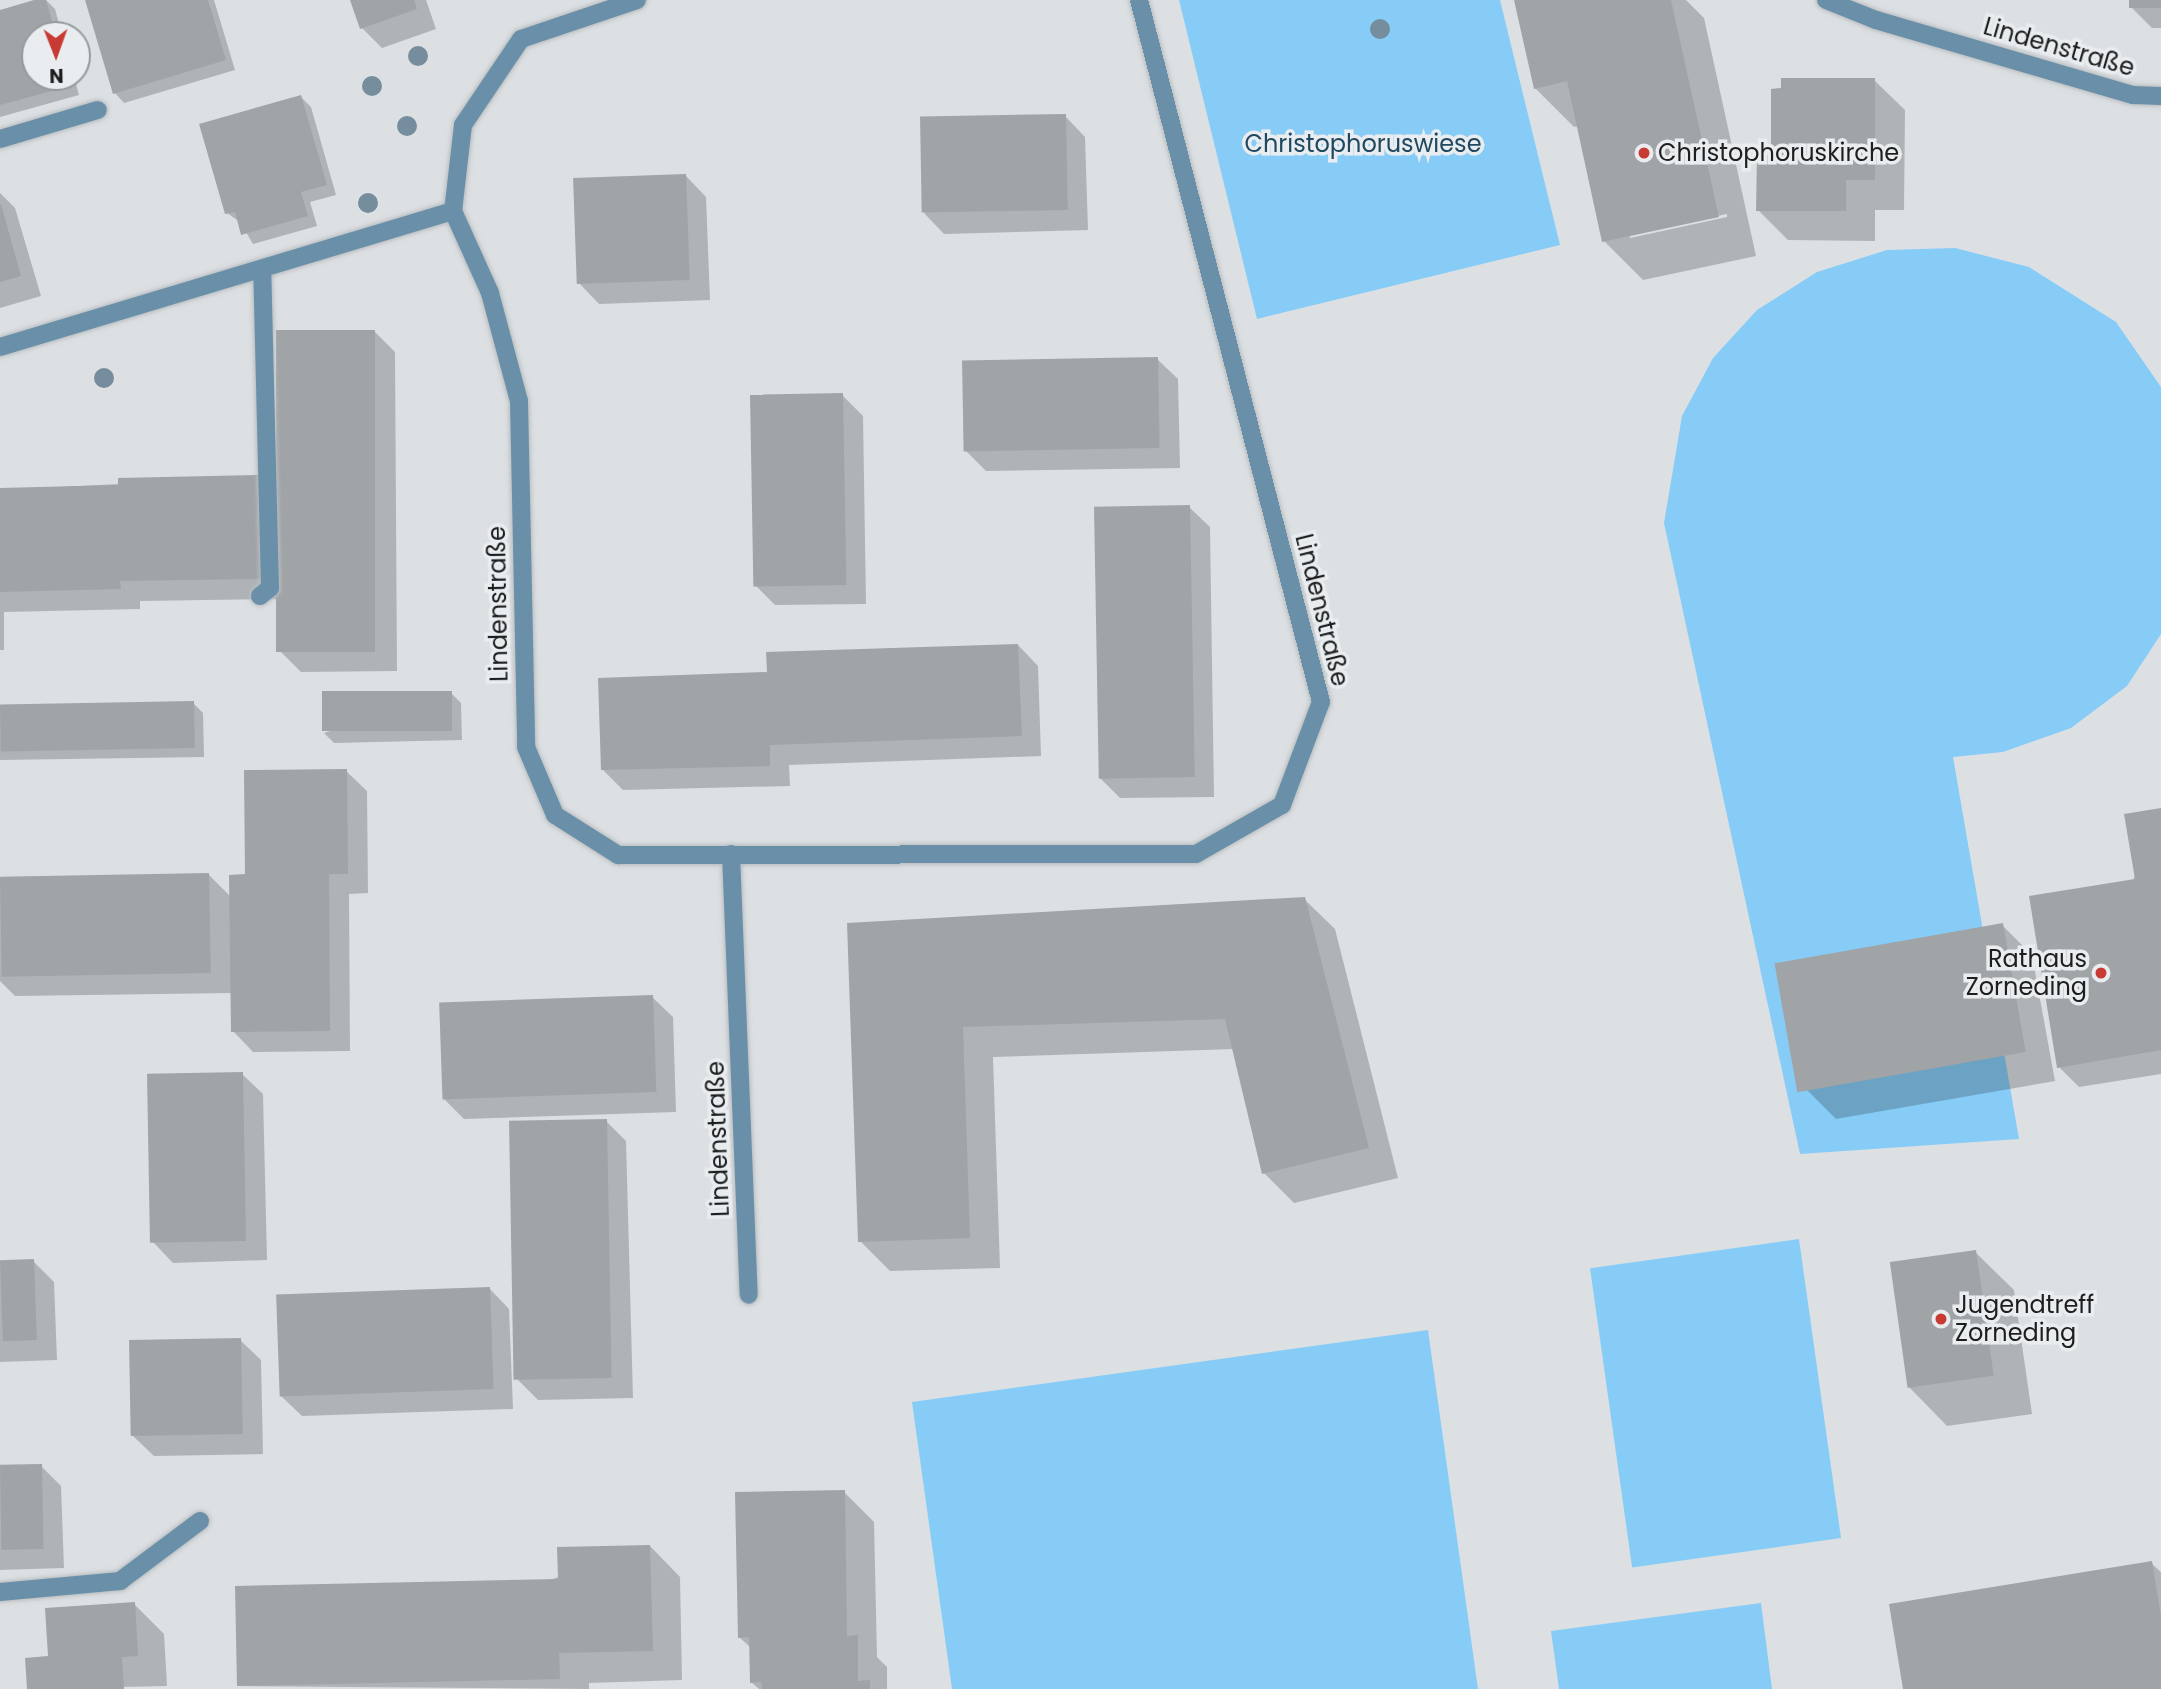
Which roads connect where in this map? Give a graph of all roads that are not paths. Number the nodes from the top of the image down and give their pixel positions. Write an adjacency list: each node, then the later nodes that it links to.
1 (637, 0): 7 (street)
2 (1139, 0): 11 (street, Lindenstraße)
3 (1826, 0): 4 (street, Lindenstraße)
4 (2161, 96)
5 (98, 110): 6 (street)
6 (0, 139)
7 (453, 211): 8 (street); 11 (street, Lindenstraße)
8 (262, 269): 9 (street); 10 (street)
9 (0, 347)
10 (260, 596)
11 (731, 854): 12 (street, Lindenstraße)
12 (749, 1295)
13 (200, 1521): 14 (street)
14 (0, 1592)

